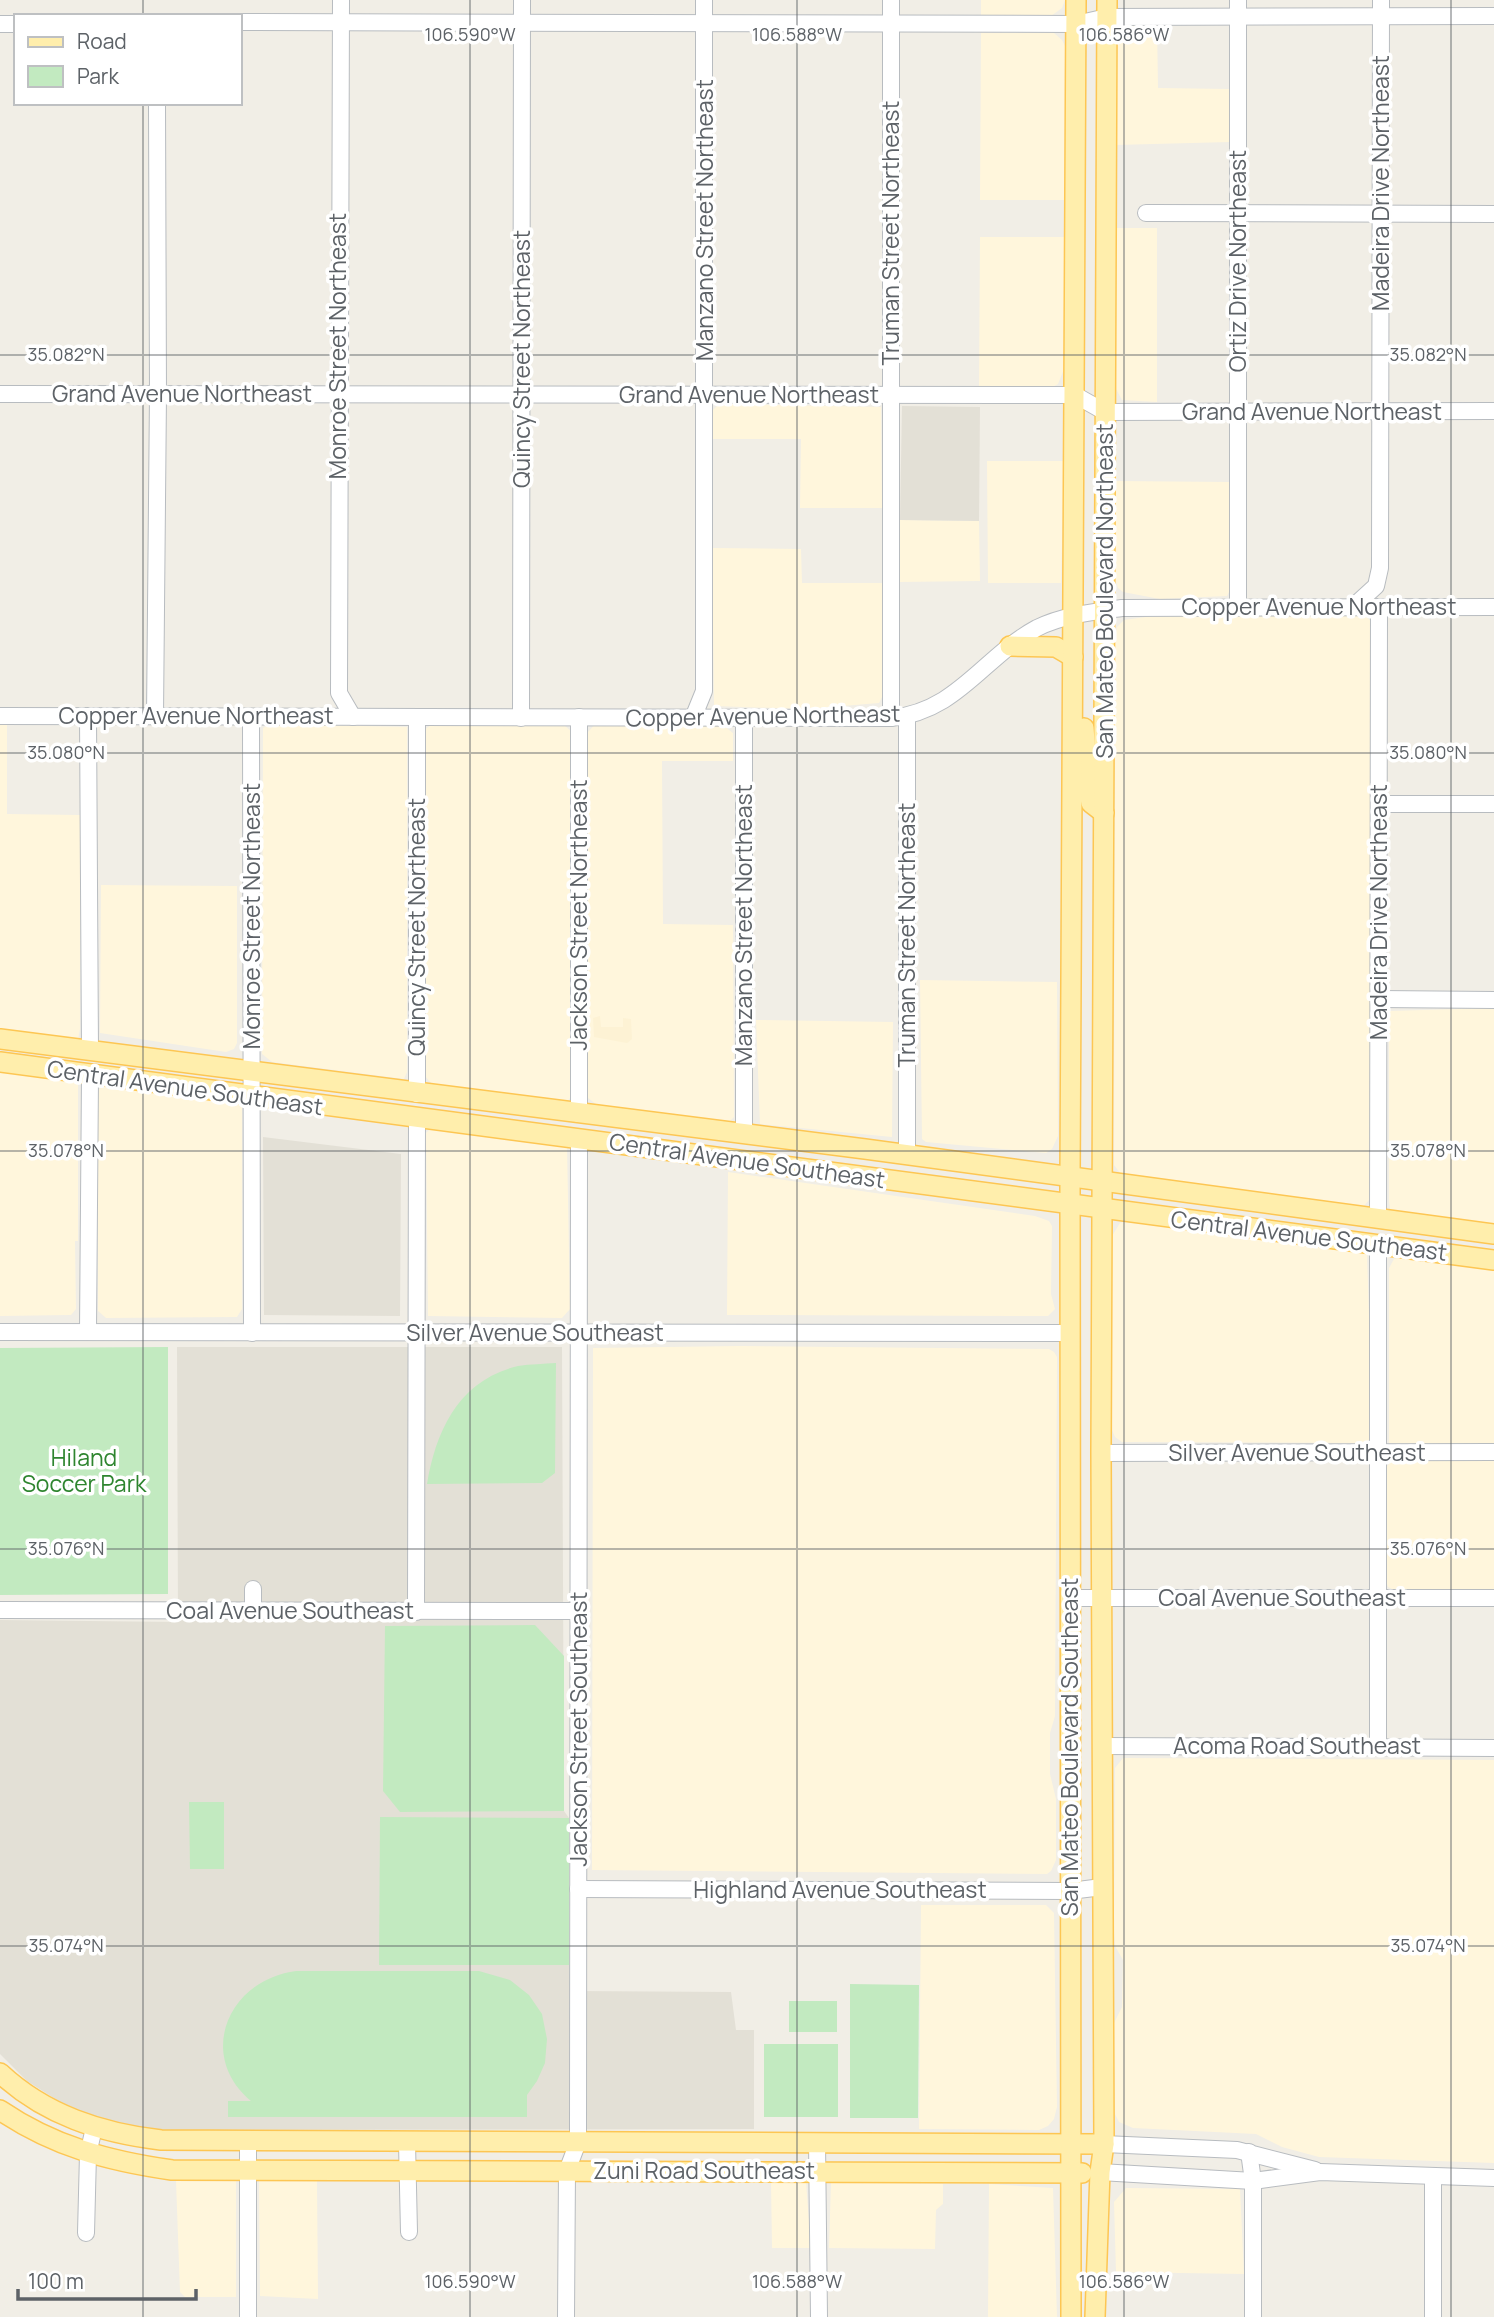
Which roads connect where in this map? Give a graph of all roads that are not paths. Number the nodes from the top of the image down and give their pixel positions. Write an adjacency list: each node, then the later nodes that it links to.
1 (341, 0): 13 (street, Monroe Street Northeast)
2 (522, 0): 14 (street, Quincy Street Northeast)
3 (704, 0): 15 (street, Manzano Street Northeast)
4 (891, 0): 16 (street, Truman Street Northeast)
5 (1076, 0): 17 (main road, San Mateo Boulevard Northeast)
6 (1238, 0): 10 (street, Ortiz Drive Northeast)
7 (1381, 0): 11 (street, Madeira Drive Northeast)
8 (1107, 9): 10 (street); 17 (street); 31 (main road, San Mateo Boulevard Northeast)
9 (1494, 16): 11 (street)
10 (1238, 17): 11 (street); 20 (street, Ortiz Drive Northeast)
11 (1381, 18): 21 (street, Madeira Drive Northeast)
12 (242, 22): 13 (street)
13 (341, 23): 14 (street); 25 (street, Monroe Street Northeast)
14 (521, 24): 15 (street); 26 (street, Quincy Street Northeast)
15 (704, 24): 16 (street); 27 (street, Manzano Street Northeast)
16 (891, 24): 17 (street); 28 (street, Truman Street Northeast)
17 (1076, 24): 29 (main road, San Mateo Boulevard Northeast)
18 (157, 105): 24 (street)
19 (1146, 213): 20 (street)
20 (1239, 214): 21 (street); 32 (street, Ortiz Drive Northeast)
21 (1381, 214): 22 (street); 33 (street, Madeira Drive Northeast)
22 (1494, 214)
23 (0, 394): 24 (street, Grand Avenue Northeast)
24 (159, 394): 25 (street, Grand Avenue Northeast); 47 (street)
25 (338, 395): 26 (street, Grand Avenue Northeast); 43 (street, Monroe Street Northeast)
26 (521, 395): 27 (street, Grand Avenue Northeast); 55 (street, Quincy Street Northeast)
27 (705, 395): 28 (street, Grand Avenue Northeast); 42 (street, Manzano Street Northeast)
28 (890, 395): 29 (street, Grand Avenue Northeast); 54 (street, Truman Street Northeast)
29 (1075, 395): 31 (street, Grand Avenue Northeast); 39 (main road, San Mateo Boulevard Northeast)
30 (1494, 411): 33 (street, Grand Avenue Northeast)
31 (1105, 412): 32 (street, Grand Avenue Northeast); 38 (main road, San Mateo Boulevard Northeast)
32 (1238, 412): 33 (street, Grand Avenue Northeast); 34 (street, Ortiz Drive Northeast)
33 (1381, 412): 35 (street, Madeira Drive Northeast)
34 (1238, 606): 35 (street, Copper Avenue Northeast); 38 (street, Copper Avenue Northeast)
35 (1353, 607): 36 (street, Copper Avenue Northeast)
36 (1379, 607): 37 (street, Copper Avenue Northeast); 58 (street, Madeira Drive Northeast)
37 (1494, 607)
38 (1105, 611): 39 (street, Copper Avenue Northeast); 60 (main road, San Mateo Boulevard Northeast)
39 (1074, 615): 40 (street, Copper Avenue Northeast); 41 (main road, San Mateo Boulevard Northeast)
40 (1010, 646): 41 (main road); 54 (street, Copper Avenue Northeast)
41 (1073, 657): 44 (main road, San Mateo Boulevard Northeast)
42 (704, 691): 56 (street, Manzano Street Northeast); 57 (street)
43 (339, 692): 49 (street); 50 (street, Monroe Street Northeast)
44 (1073, 699): 60 (main road); 75 (main road, San Mateo Boulevard Northeast)
45 (0, 716): 46 (street, Copper Avenue Northeast)
46 (89, 716): 47 (street, Copper Avenue Northeast); 64 (street)
47 (155, 716): 48 (street, Copper Avenue Northeast)
48 (251, 717): 49 (street, Copper Avenue Northeast); 66 (street, Monroe Street Northeast)
49 (320, 717): 50 (street, Copper Avenue Northeast)
50 (353, 717): 51 (street, Copper Avenue Northeast)
51 (417, 717): 55 (street, Copper Avenue Northeast); 68 (street, Quincy Street Northeast)
52 (579, 717): 55 (street, Copper Avenue Northeast); 56 (street, Copper Avenue Northeast); 70 (street, Jackson Street Northeast)
53 (744, 717): 54 (street, Copper Avenue Northeast); 57 (street, Copper Avenue Northeast); 72 (street, Manzano Street Northeast)
54 (899, 717): 74 (street, Truman Street Northeast)
55 (522, 718)
56 (693, 718): 57 (street, Copper Avenue Northeast)
57 (720, 718)
58 (1379, 804): 59 (street); 61 (street, Madeira Drive Northeast)
59 (1494, 804)
60 (1104, 813): 76 (main road, San Mateo Boulevard Northeast)
61 (1379, 999): 62 (street); 79 (street, Madeira Drive Northeast)
62 (1494, 1000)
63 (0, 1039): 64 (main road)
64 (90, 1051): 66 (main road)
65 (0, 1062): 67 (main road, Central Avenue Southeast)
66 (252, 1073): 68 (main road); 69 (street, Monroe Street Northeast)
67 (90, 1076): 69 (main road, Central Avenue Southeast); 84 (street)
68 (417, 1094): 70 (main road)
69 (252, 1097): 71 (main road, Central Avenue Southeast); 86 (street, Monroe Street Northeast)
70 (579, 1114): 72 (main road)
71 (417, 1118): 73 (main road, Central Avenue Southeast); 87 (street)
72 (744, 1134): 74 (main road)
73 (579, 1139): 77 (main road, Central Avenue Southeast); 85 (street, Jackson Street Southeast)
74 (906, 1154): 75 (main road)
75 (1070, 1178): 76 (main road); 77 (main road, San Mateo Boulevard Southeast)
76 (1103, 1182): 78 (main road, San Mateo Boulevard Southeast); 79 (main road)
77 (1071, 1205): 78 (main road, Central Avenue Southeast); 88 (main road, San Mateo Boulevard Southeast)
78 (1103, 1209): 81 (main road, Central Avenue Southeast); 91 (main road, San Mateo Boulevard Southeast)
79 (1378, 1218): 80 (main road)
80 (1494, 1234)
81 (1378, 1245): 82 (main road, Central Avenue Southeast); 89 (street)
82 (1494, 1260)
83 (0, 1332): 84 (street, Silver Avenue Southeast)
84 (88, 1332): 86 (street, Silver Avenue Southeast)
85 (581, 1332): 87 (street, Silver Avenue Southeast); 88 (street, Silver Avenue Southeast); 99 (street, Jackson Street Southeast)
86 (252, 1333): 87 (street, Silver Avenue Southeast)
87 (415, 1333): 100 (street)
88 (1070, 1333): 93 (main road, San Mateo Boulevard Southeast)
89 (1379, 1452): 90 (street, Silver Avenue Southeast); 91 (street, Silver Avenue Southeast); 95 (street)
90 (1494, 1452)
91 (1101, 1454): 94 (main road, San Mateo Boulevard Southeast)
92 (253, 1589): 97 (street)
93 (1070, 1598): 94 (street, Coal Avenue Southeast); 106 (main road, San Mateo Boulevard Southeast)
94 (1102, 1598): 95 (street, Coal Avenue Southeast); 101 (main road, San Mateo Boulevard Southeast)
95 (1378, 1598): 96 (street, Coal Avenue Southeast); 102 (street)
96 (1494, 1598)
97 (253, 1609): 98 (street, Coal Avenue Southeast); 100 (street, Coal Avenue Southeast)
98 (0, 1610)
99 (579, 1611): 100 (street, Coal Avenue Southeast); 105 (street, Jackson Street Southeast)
100 (416, 1612)
101 (1101, 1746): 102 (street, Acoma Road Southeast); 104 (main road, San Mateo Boulevard Southeast)
102 (1378, 1746): 103 (street, Acoma Road Southeast)
103 (1494, 1748)
104 (1102, 1888): 106 (street, Highland Avenue Southeast); 115 (main road, San Mateo Boulevard Southeast)
105 (578, 1889): 106 (street, Highland Avenue Southeast); 111 (street, Jackson Street Southeast)
106 (1070, 1891): 114 (main road, San Mateo Boulevard Southeast)
107 (0, 2073): 109 (main road, Zuni Road Southeast)
108 (0, 2110): 117 (main road, Zuni Road Southeast)
109 (94, 2128): 110 (main road, Zuni Road Southeast); 117 (street)
110 (248, 2142): 113 (main road, Zuni Road Southeast); 118 (street)
111 (578, 2142): 112 (main road, Zuni Road Southeast); 113 (main road, Zuni Road Southeast); 120 (street, Jackson Street Southeast)
112 (817, 2142): 114 (main road, Zuni Road Southeast); 121 (street)
113 (407, 2143): 119 (street)
114 (1070, 2144): 115 (main road, Zuni Road Southeast); 124 (main road, San Mateo Boulevard Southeast)
115 (1104, 2144): 116 (street, Zuni Road Southeast); 122 (main road, San Mateo Boulevard Southeast)
116 (1249, 2152): 123 (street, Zuni Road Southeast); 127 (street)
117 (88, 2154): 118 (main road, Zuni Road Southeast); 129 (street)
118 (248, 2171): 119 (main road, Zuni Road Southeast); 130 (street)
119 (408, 2171): 120 (main road, Zuni Road Southeast); 128 (street)
120 (567, 2171): 121 (main road, Zuni Road Southeast); 131 (street, Jackson Street Southeast)
121 (817, 2171): 124 (main road, Zuni Road Southeast); 132 (street)
122 (1100, 2172): 124 (main road, Zuni Road Southeast); 127 (street, Zuni Road Southeast); 134 (main road, San Mateo Boulevard Southeast)
123 (1320, 2172): 125 (street, Zuni Road Southeast); 127 (street, Zuni Road Southeast)
124 (1070, 2173): 133 (main road, San Mateo Boulevard Southeast)
125 (1433, 2177): 126 (street, Zuni Road Southeast); 136 (street)
126 (1494, 2178)
127 (1253, 2181): 135 (street)
128 (409, 2232)
129 (86, 2233)
130 (248, 2317)
131 (566, 2317)
132 (819, 2317)
133 (1071, 2317)
134 (1095, 2317)
135 (1253, 2317)
136 (1433, 2317)

